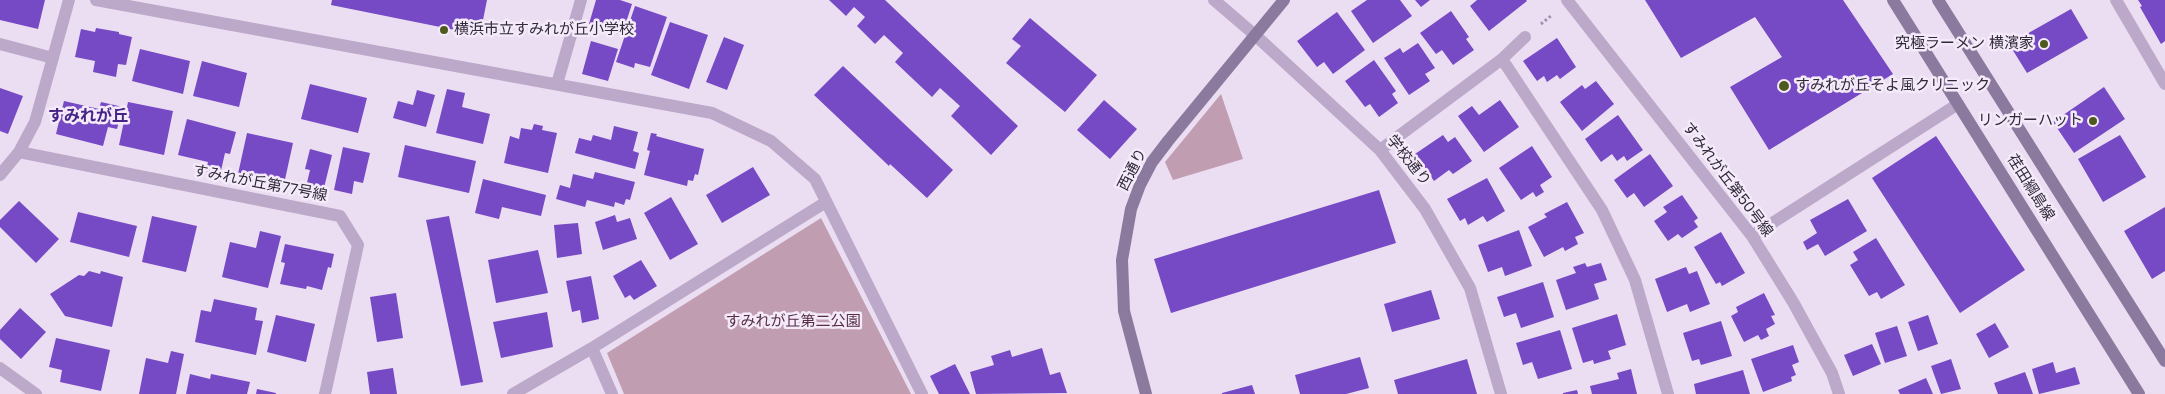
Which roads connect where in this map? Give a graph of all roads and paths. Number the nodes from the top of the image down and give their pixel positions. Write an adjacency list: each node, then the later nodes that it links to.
1 (69, 0): 13 (street)
2 (96, 0): 15 (street)
3 (581, 0): 15 (street)
4 (1214, 0): 10 (street, 学校通り)
5 (1284, 0): 10 (main road, 西通り)
6 (1893, 0): 17 (main road, 荏田綱島線)
7 (1938, 0): 24 (main road, 荏田綱島線)
8 (2116, 0): 16 (street)
9 (1568, 1): 11 (path); 22 (street, すみれが丘第50号線)
10 (1255, 35): 18 (street, 学校通り); 31 (main road, 西通り)
11 (1525, 37): 14 (street)
12 (0, 44): 13 (street)
13 (53, 58): 19 (street)
14 (1502, 59): 18 (street); 33 (street)
15 (558, 84): 21 (street)
16 (2165, 84)
17 (1958, 104): 22 (street); 35 (main road, 荏田綱島線)
18 (1380, 150): 32 (street, 学校通り)
19 (19, 152): 20 (street); 27 (street, すみれが丘第77号線)
20 (0, 175)
21 (826, 202): 23 (street); 30 (street)
22 (1752, 236): 34 (street, すみれが丘第50号線)
23 (592, 348): 28 (street); 29 (street)
24 (2165, 361)
25 (0, 368): 26 (street)
26 (36, 394)
27 (325, 394)
28 (513, 394)
29 (612, 394)
30 (922, 394)
31 (1146, 394)
32 (1501, 394)
33 (1668, 394)
34 (1838, 394)
35 (2139, 394)

